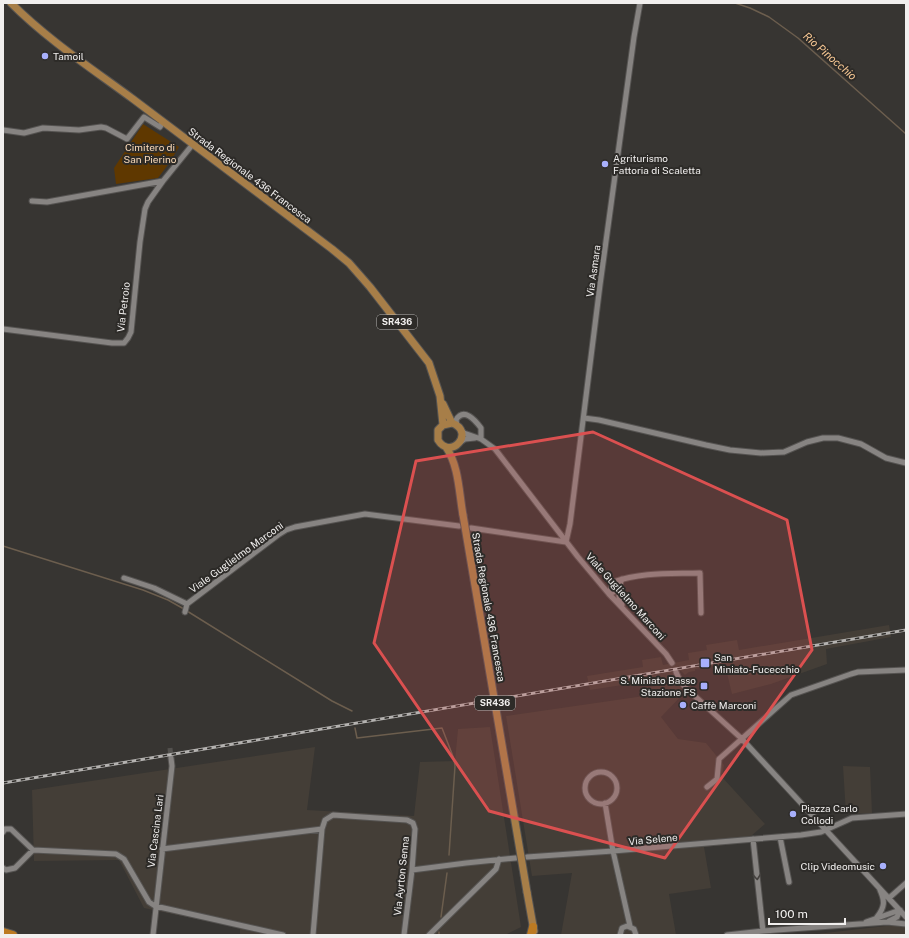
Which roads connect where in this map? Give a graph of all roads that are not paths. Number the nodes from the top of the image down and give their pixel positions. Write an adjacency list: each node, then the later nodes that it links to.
1 (12, 3): 3 (main road, Strada Regionale 436 Francesca / SR436)
2 (640, 3): 10 (street, Via Asmara)
3 (163, 122): 4 (street); 5 (main road, Strada Regionale 436 Francesca / SR436)
4 (3, 130)
5 (193, 144): 6 (street, Via Petroio); 9 (main road, Strada Regionale 436 Francesca / SR436)
6 (163, 181): 7 (street); 8 (street, Via Petroio)
7 (32, 201)
8 (3, 330)
9 (440, 396): 11 (main road, Strada Regionale 436 Francesca / SR436); 12 (main road, Strada Regionale 436 Francesca / SR436)
10 (584, 418): 16 (street); 20 (street, Via Asmara)
11 (443, 425): 12 (main road); 15 (main road, Strada Regionale 436 Francesca / SR436)
12 (456, 426): 13 (street, Viale Guglielmo Marconi); 13 (street); 14 (main road, Strada Regionale 436 Francesca / SR436)
13 (480, 439): 14 (street); 20 (street, Viale Guglielmo Marconi)
14 (458, 444): 15 (main road); 17 (main road, Strada Regionale 436 Francesca / SR436)
15 (446, 447): 17 (main road, Strada Regionale 436 Francesca / SR436)
16 (906, 463)
17 (456, 472): 64 (main road, Strada Regionale 436 Francesca / SR436, bridge)
18 (459, 526): 21 (street, Viale Guglielmo Marconi)
19 (471, 528): 20 (street)
20 (566, 542): 24 (street, Viale Guglielmo Marconi)
21 (124, 578)
22 (622, 579): 23 (street); 25 (street); 28 (street)
23 (613, 582): 24 (street); 26 (street)
24 (603, 586): 26 (street, Viale Guglielmo Marconi)
25 (619, 588): 26 (street); 27 (street)
26 (609, 594): 27 (street, Viale Guglielmo Marconi)
27 (623, 608): 29 (street, Viale Guglielmo Marconi)
28 (701, 613)
29 (672, 663)
30 (906, 670): 32 (street)
31 (676, 672): 32 (street)
32 (742, 739): 34 (street); 38 (street)
33 (171, 758): 42 (street, Via Cascina Lari)
34 (707, 787)
35 (604, 804): 35 (street); 44 (street)
36 (906, 814): 38 (street, Via Selene)
37 (322, 829): 42 (street); 49 (street, Via Ayrton Senna); 68 (street)
38 (826, 830): 40 (street, Via Selene); 52 (street)
39 (3, 832): 43 (street)
40 (780, 837): 41 (street, Via Selene); 50 (street)
41 (753, 839): 44 (street, Via Selene); 62 (street, one-way to 62)
42 (162, 849): 54 (street, Via Cascina Lari)
43 (33, 850): 48 (street); 54 (street, Via Cascina Lari)
44 (613, 851): 45 (street, Via Selene); 61 (street)
45 (527, 857)
46 (516, 858): 47 (street)
47 (499, 859): 49 (street); 70 (street)
48 (3, 868)
49 (412, 870): 69 (street, Via Ayrton Senna)
50 (789, 882)
51 (906, 883): 53 (street)
52 (877, 884): 53 (street); 56 (street)
53 (889, 898): 55 (street)
54 (155, 906): 66 (street, Via Cascina Lari); 67 (street)
55 (900, 910): 56 (street); 57 (street); 58 (street)
56 (877, 917): 59 (street)
57 (906, 917)
58 (887, 922): 59 (street); 60 (street)
59 (862, 924): 62 (street)
60 (906, 924)
61 (630, 926): 71 (street); 72 (street)
62 (763, 931): 73 (street)
63 (3, 932): 65 (highway)
64 (533, 932)
65 (13, 935)
66 (153, 935)
67 (283, 935)
68 (313, 935)
69 (404, 935)
70 (429, 935)
71 (620, 935)
72 (636, 935)
73 (727, 935)

